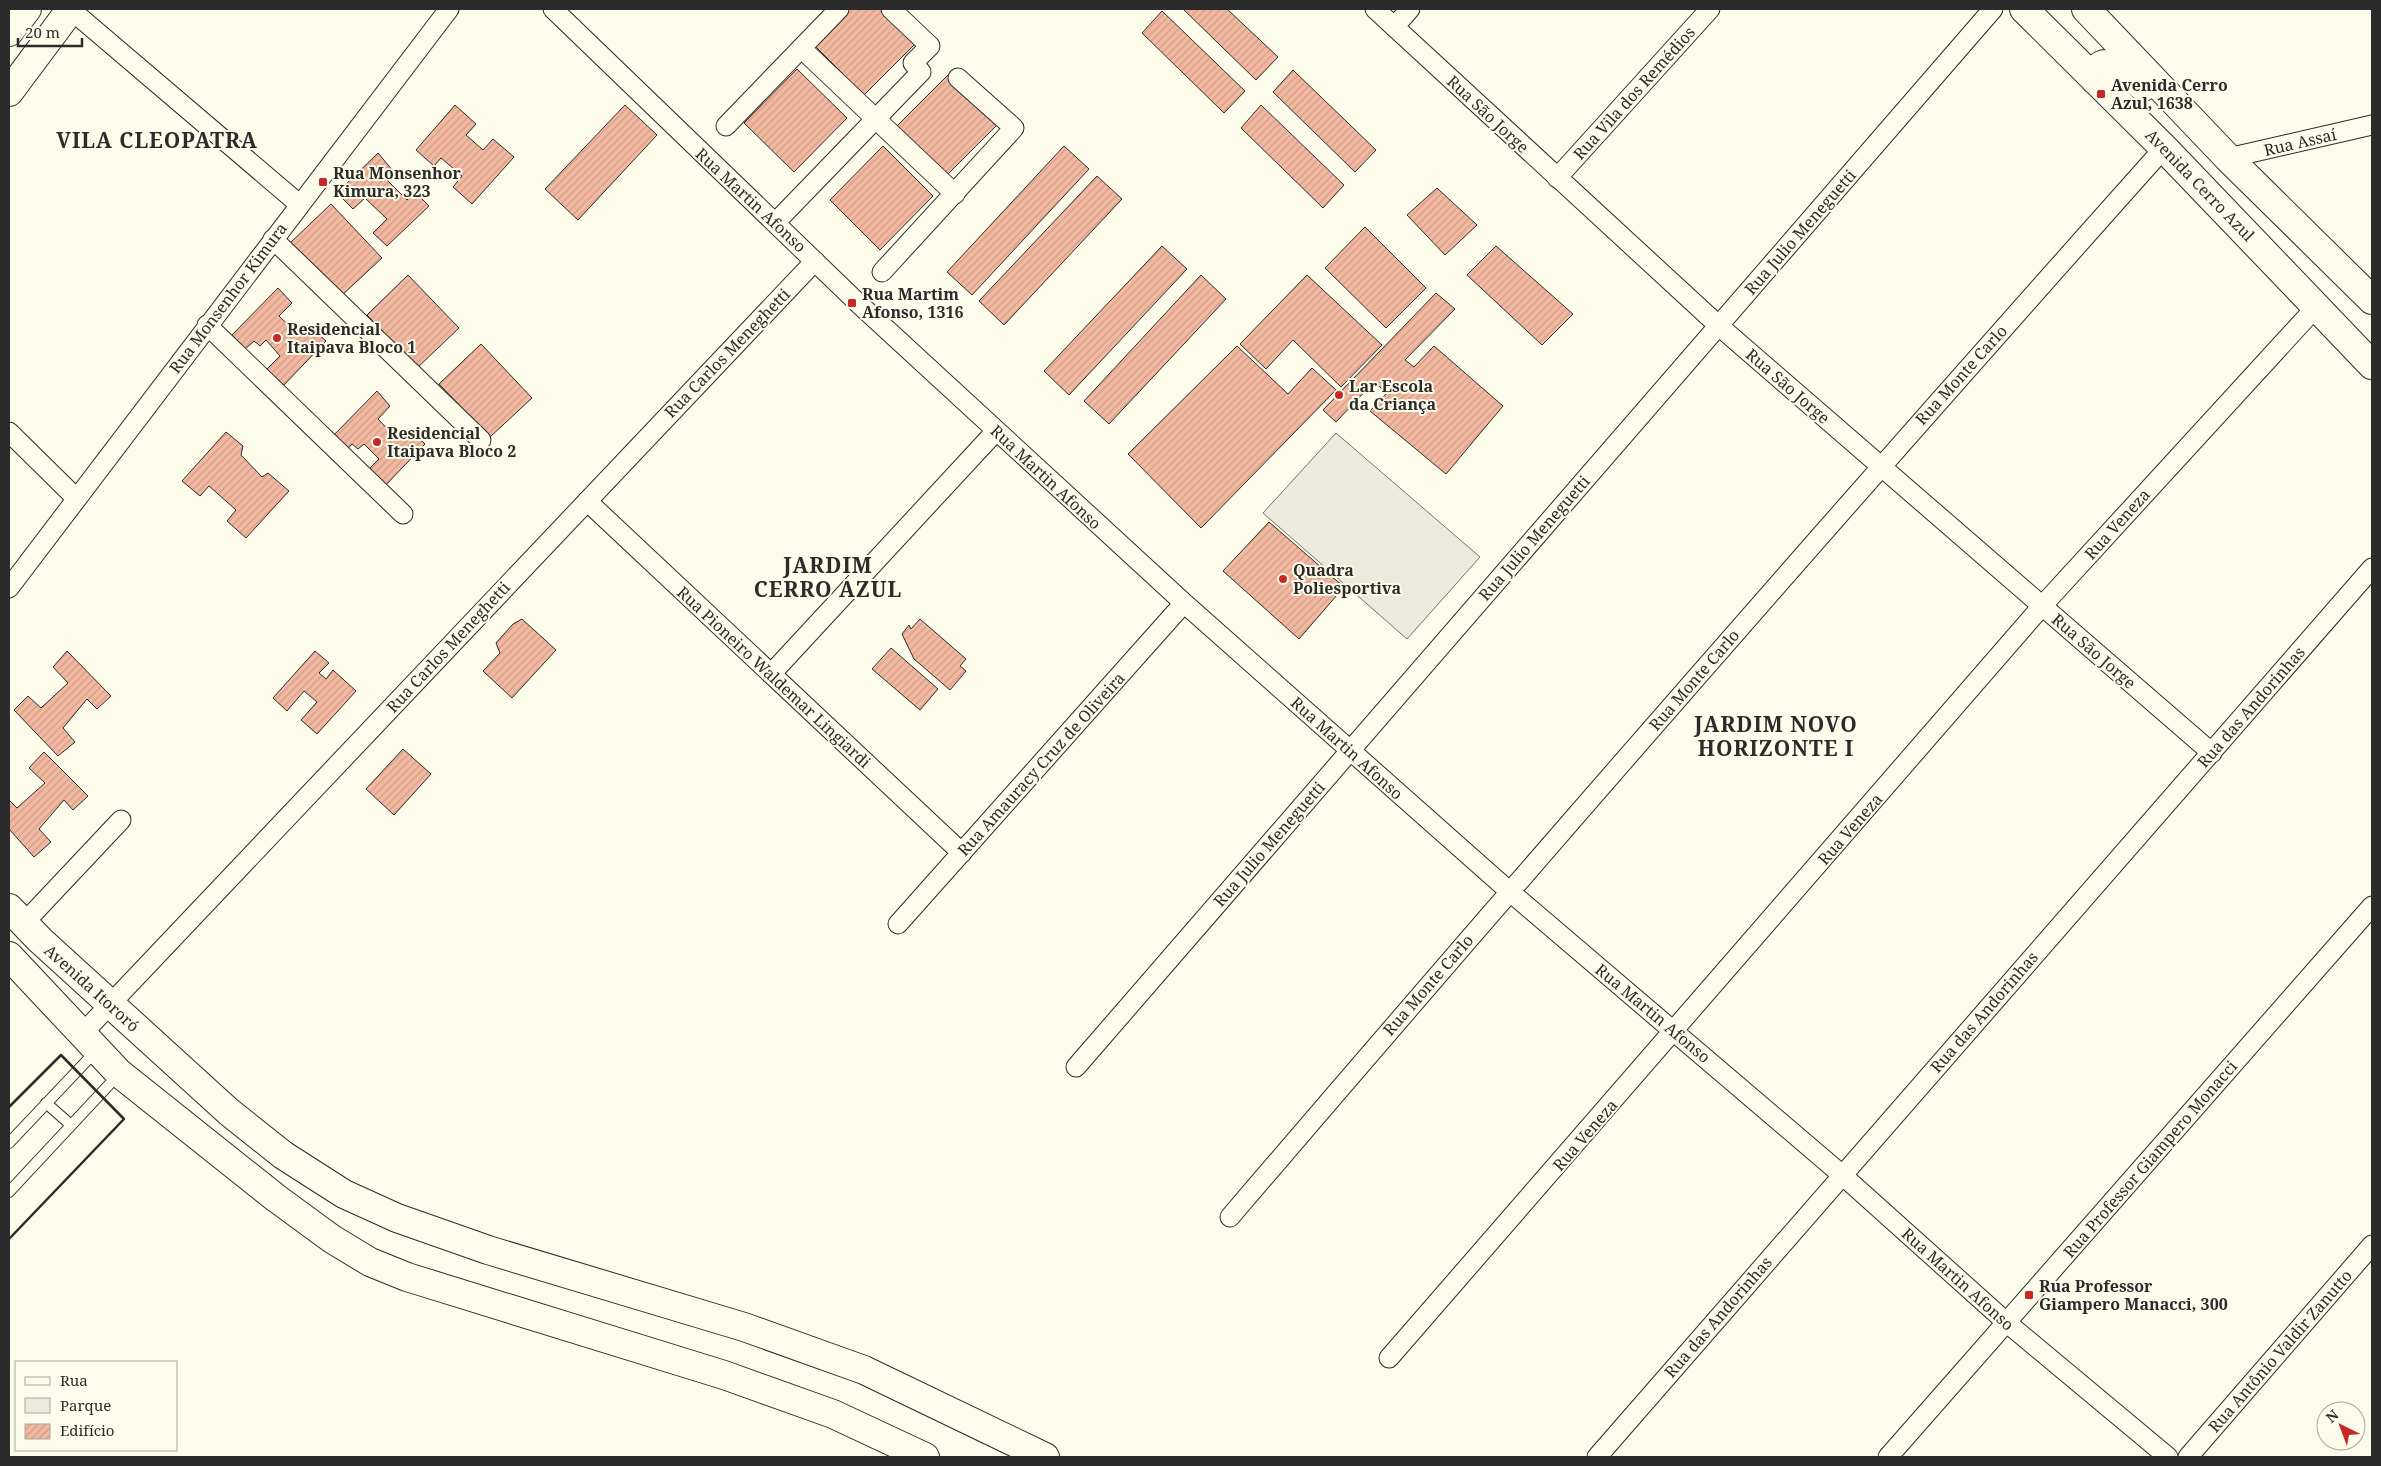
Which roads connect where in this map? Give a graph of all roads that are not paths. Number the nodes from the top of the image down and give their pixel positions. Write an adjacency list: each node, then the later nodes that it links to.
1 (27, 9): 14 (main road)
2 (71, 9): 18 (main road); 27 (street)
3 (448, 9): 27 (street, Rua Monsenhor Kimura)
4 (553, 9): 28 (street, Rua Martin Afonso)
5 (839, 9): 15 (street)
6 (891, 9): 20 (street)
7 (1374, 9): 13 (street, Rua São Jorge)
8 (1410, 9): 13 (street)
9 (1710, 9): 25 (street, Rua Vila dos Remédios)
10 (1993, 9): 35 (street, Rua Julio Meneguetti)
11 (2024, 9): 17 (main road, Avenida Cerro Azul)
12 (2086, 9): 19 (main road)
13 (1394, 27): 25 (street, Rua São Jorge)
14 (9, 32)
15 (801, 48): 20 (street); 22 (street)
16 (958, 78): 26 (street)
17 (2095, 80): 19 (main road); 23 (main road, Avenida Cerro Azul)
18 (9, 92)
19 (2184, 113): 24 (main road)
20 (875, 119): 26 (street); 28 (street)
21 (2372, 125): 24 (street, Rua Assaí)
22 (726, 126)
23 (2164, 148): 33 (main road, Avenida Cerro Azul); 40 (street, Rua Monte Carlo)
24 (2228, 158): 32 (main road)
25 (1558, 178): 35 (street, Rua São Jorge)
26 (954, 194): 31 (street)
27 (299, 204): 29 (street, Rua Monsenhor Kimura)
28 (775, 223): 30 (street, Rua Martin Afonso)
29 (272, 238): 34 (street, Rua Monsenhor Kimura); 39 (street)
30 (815, 261): 37 (street, Rua Martin Afonso); 42 (street, Rua Carlos Meneghetti)
31 (882, 272)
32 (2372, 300)
33 (2317, 306): 36 (main road, Avenida Cerro Azul); 47 (street, Rua Veneza)
34 (207, 325): 41 (street, Rua Monsenhor Kimura); 43 (street)
35 (1719, 326): 40 (street, Rua São Jorge); 49 (street, Rua Julio Meneguetti)
36 (2372, 365)
37 (996, 430): 46 (street, Rua Martin Afonso); 48 (street)
38 (9, 432): 41 (street)
39 (481, 440)
40 (1880, 466): 47 (street, Rua São Jorge); 53 (street, Rua Monte Carlo)
41 (76, 498): 45 (street, Rua Monsenhor Kimura)
42 (587, 501): 48 (street, Rua Pioneiro Waldemar Lingiardi); 58 (street, Rua Carlos Meneghetti)
43 (402, 514)
44 (2372, 568): 50 (street, Rua das Andorinhas)
45 (9, 588)
46 (1184, 604): 49 (street, Rua Martin Afonso); 52 (street, Rua Amauracy Cruz de Oliveira)
47 (2042, 606): 50 (street, Rua São Jorge); 59 (street, Rua Veneza)
48 (771, 674): 52 (street, Rua Pioneiro Waldemar Lingiardi)
49 (1349, 751): 53 (street, Rua Martin Afonso); 61 (street, Rua Julio Meneguetti)
50 (2212, 753): 66 (street, Rua das Andorinhas)
51 (121, 820): 55 (street)
52 (962, 853): 56 (street, Rua Amauracy Cruz de Oliveira)
53 (1509, 891): 59 (street, Rua Martin Afonso); 68 (street, Rua Monte Carlo)
54 (2372, 906): 70 (street, Rua Professor Giampero Monacci)
55 (17, 915): 58 (main road, Avenida Itororó)
56 (898, 924)
57 (9, 956): 60 (main road, Avenida Itororó)
58 (111, 1005): 60 (street, Rua Carlos Meneghetti); 72 (main road, Avenida Itororó)
59 (1675, 1031): 66 (street, Rua Martin Afonso); 71 (street, Rua Veneza)
60 (89, 1042): 62 (main road, Avenida Itororó); 63 (lane)
61 (1076, 1068)
62 (119, 1073): 64 (lane); 73 (main road, Avenida Itororó)
63 (46, 1103): 64 (lane); 65 (lane)
64 (71, 1125): 67 (lane)
65 (9, 1143)
66 (1842, 1174): 70 (street, Rua Martin Afonso); 74 (street, Rua das Andorinhas)
67 (9, 1192)
68 (1230, 1217)
69 (2372, 1245): 77 (street, Rua Antônio Valdir Zanutto)
70 (2006, 1322): 75 (street, Rua Professor Giampero Monacci); 76 (street, Rua Martin Afonso)
71 (1390, 1358)
72 (1033, 1454)
73 (925, 1457)
74 (1597, 1457)
75 (1888, 1457)
76 (2168, 1457)
77 (2188, 1457)

